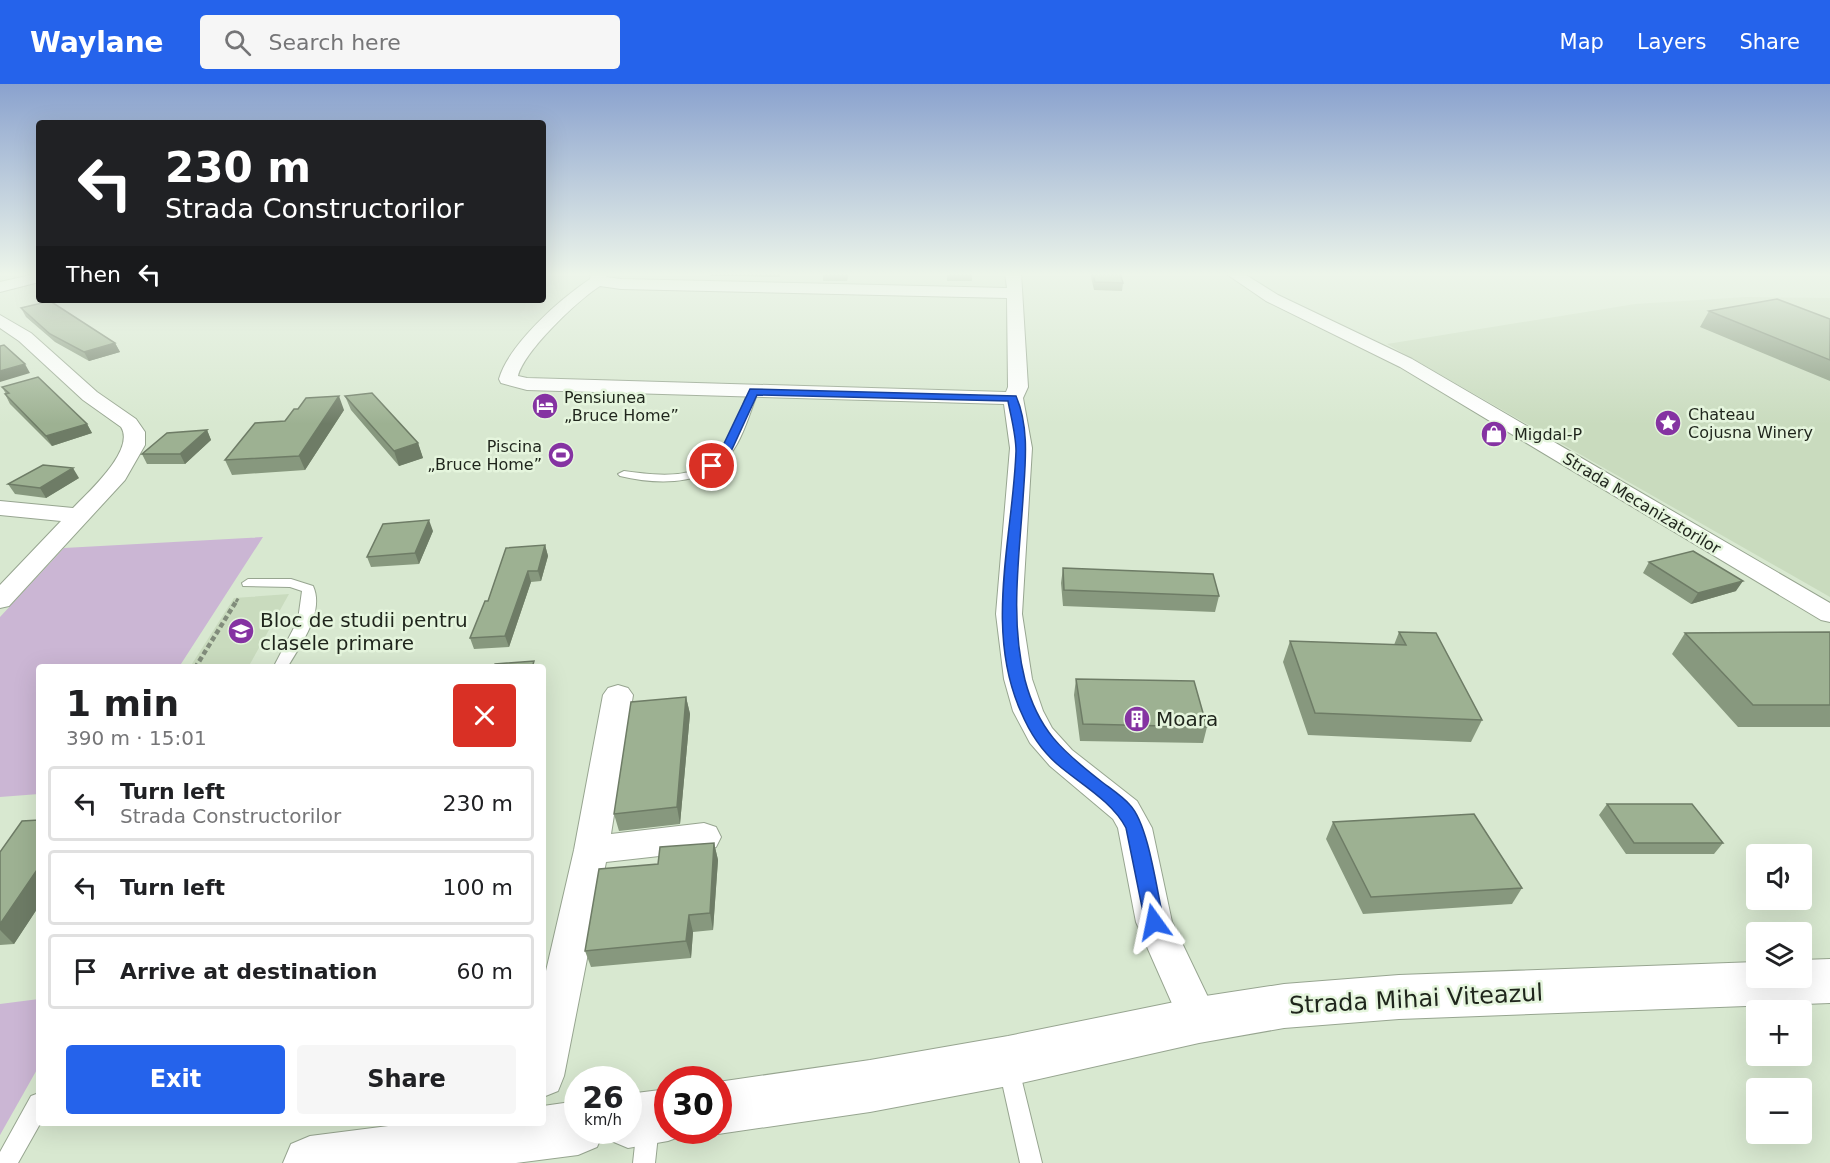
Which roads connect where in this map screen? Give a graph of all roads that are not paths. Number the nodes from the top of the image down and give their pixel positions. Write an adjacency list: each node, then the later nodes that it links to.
1 (5, 323): 5 (street)
2 (550, 323): 7 (street)
3 (1015, 323): 8 (street)
4 (1324, 323): 14 (street, Strada Mecanizatorilor)
5 (63, 372): 6 (street); 11 (street)
6 (42, 378)
7 (753, 392): 8 (street); 9 (lane)
8 (1012, 398): 20 (street)
9 (624, 474)
10 (0, 508): 11 (street)
11 (78, 516): 13 (street)
12 (248, 583): 15 (lane)
13 (0, 600)
14 (1830, 614)
15 (282, 664)
16 (618, 695): 18 (street)
17 (704, 837): 18 (street)
18 (591, 850): 22 (street)
19 (1830, 981): 20 (street, Strada Mihai Viteazul)
20 (1199, 1020): 21 (street, Strada Mihai Viteazul)
21 (1008, 1061): 23 (street, Strada Mihai Viteazul); 28 (lane)
22 (546, 1062)
23 (732, 1106)
24 (36, 1109): 27 (lane)
25 (547, 1129): 26 (street)
26 (343, 1161)
27 (6, 1163)
28 (1031, 1163)

